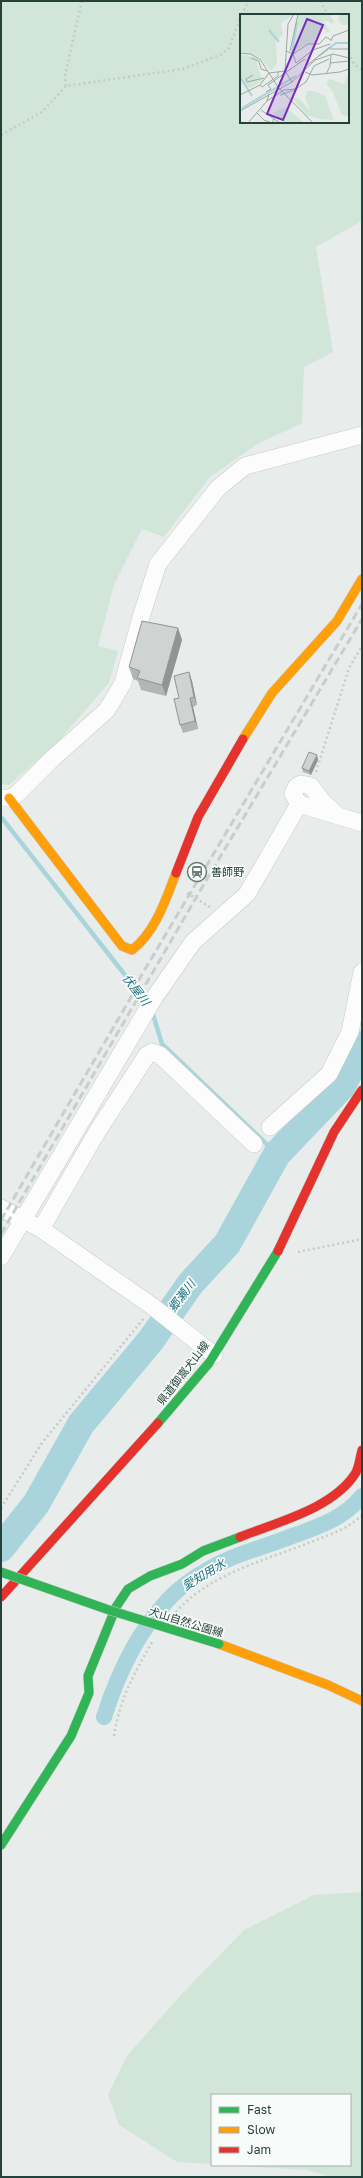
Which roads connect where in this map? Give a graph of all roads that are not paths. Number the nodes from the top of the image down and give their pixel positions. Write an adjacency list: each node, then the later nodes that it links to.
1 (362, 435): 3 (street)
2 (362, 579): 3 (street)
3 (5, 798)
4 (299, 804): 5 (street); 5 (street); 12 (street)
5 (337, 815): 6 (street)
6 (362, 823)
7 (362, 972): 9 (street)
8 (362, 1090): 15 (street, 県道御嵩犬山線)
9 (270, 1127)
10 (254, 1144): 13 (street)
11 (1, 1208): 12 (street)
12 (24, 1220): 13 (street); 14 (street)
13 (41, 1230): 15 (street)
14 (1, 1257)
15 (214, 1355): 18 (street, 県道御嵩犬山線)
16 (362, 1450): 20 (street)
17 (1, 1572): 19 (street, 犬山自然公園線, bridge)
18 (1, 1597)
19 (362, 1701)
20 (1, 1845)

